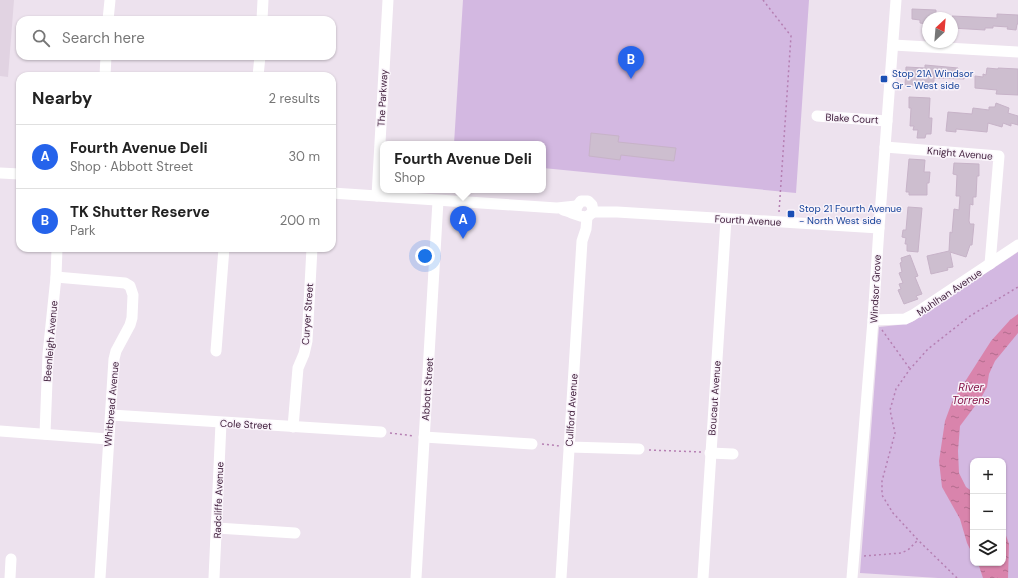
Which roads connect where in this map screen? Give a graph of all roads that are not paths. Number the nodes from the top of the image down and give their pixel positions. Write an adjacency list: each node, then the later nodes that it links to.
1 (110, 0): 5 (street)
2 (263, 0): 6 (street)
3 (388, 0): 15 (street, The Parkway)
4 (896, 0): 7 (street, Windsor Grove)
5 (108, 16)
6 (262, 16)
7 (893, 45): 8 (street); 14 (street, Windsor Grove)
8 (1018, 52)
9 (106, 60): 11 (street)
10 (260, 60): 12 (street)
11 (105, 72)
12 (258, 72)
13 (817, 116): 14 (street, Blake Court)
14 (887, 121): 17 (street, Windsor Grove)
15 (380, 141)
16 (380, 143): 21 (street, The Parkway)
17 (885, 147): 25 (street, Windsor Grove); 30 (street, Knight Avenue)
18 (0, 173): 19 (street)
19 (16, 174)
20 (336, 193): 21 (street, Fourth Avenue)
21 (377, 196): 22 (street, Fourth Avenue)
22 (438, 201): 23 (street, Fourth Avenue); 40 (street, Abbott Street)
23 (584, 212): 24 (street, Fourth Avenue); 43 (street, Cullford Avenue)
24 (726, 219): 25 (street, Fourth Avenue); 45 (street, Boucaut Avenue)
25 (879, 228): 32 (street, Windsor Grove)
26 (1018, 245): 30 (street, Muhlhan Avenue)
27 (57, 252): 31 (street, Beenleigh Avenue)
28 (224, 252): 33 (street)
29 (312, 252): 36 (street, Curyer Street)
30 (990, 264): 32 (street, Muhlhan Avenue)
31 (56, 277): 34 (street, Whitbread Avenue); 39 (street, Beenleigh Avenue)
32 (873, 320): 56 (street, Windsor Grove)
33 (216, 351)
34 (111, 415): 35 (street, Cole Street); 41 (street, Whitbread Avenue)
35 (220, 423): 36 (street, Cole Street); 47 (street, Radcliffe Avenue)
36 (294, 426): 38 (street, Cole Street)
37 (0, 431): 39 (street)
38 (381, 432)
39 (45, 434): 41 (street)
40 (424, 437): 42 (street); 53 (street, Abbott Street)
41 (108, 439): 51 (street, Whitbread Avenue)
42 (532, 444)
43 (569, 446): 44 (street); 54 (street, Cullford Avenue)
44 (639, 449)
45 (710, 453): 46 (street); 55 (street, Boucaut Avenue)
46 (733, 454)
47 (217, 528): 48 (street); 52 (street, Radcliffe Avenue)
48 (295, 533)
49 (11, 558): 50 (street)
50 (10, 578)
51 (100, 578)
52 (214, 578)
53 (416, 578)
54 (561, 578)
55 (703, 578)
56 (852, 578)

